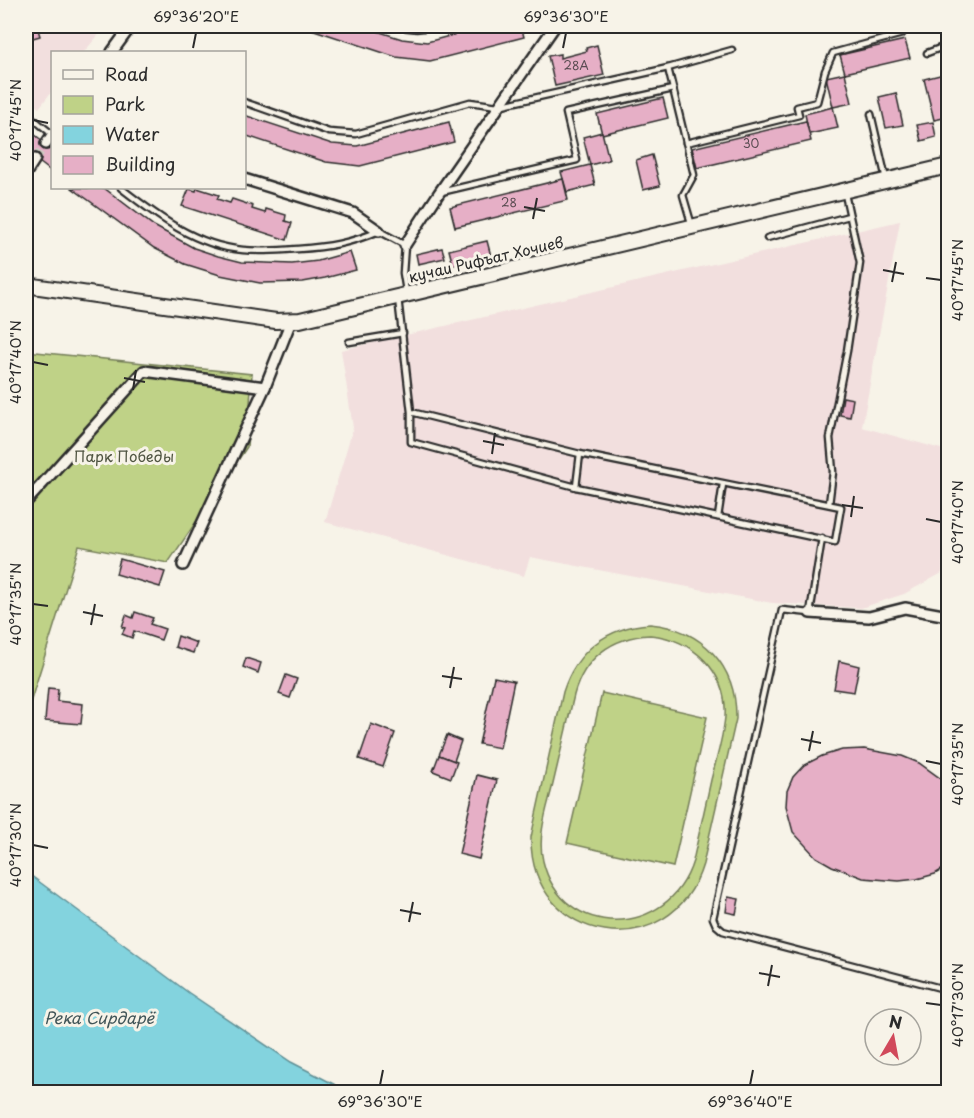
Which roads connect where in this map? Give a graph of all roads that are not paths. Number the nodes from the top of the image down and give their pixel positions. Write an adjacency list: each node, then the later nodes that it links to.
1 (131, 26): 8 (street)
2 (399, 26): 3 (lane)
3 (437, 26)
4 (555, 26): 13 (street)
5 (906, 26): 18 (lane)
6 (948, 45): 9 (lane)
7 (732, 50): 10 (lane)
8 (113, 51)
9 (927, 53)
10 (668, 68): 11 (lane); 13 (lane)
11 (673, 89): 18 (lane); 27 (lane)
12 (246, 103): 13 (lane)
13 (498, 106): 27 (street)
14 (26, 113): 16 (lane)
15 (871, 114): 24 (lane)
16 (51, 133)
17 (51, 136): 19 (street)
18 (686, 143): 29 (lane)
19 (46, 144)
20 (35, 159): 22 (street)
21 (948, 166): 24 (main road, кучаи Рифъат Хочиев)
22 (26, 173)
23 (246, 180): 30 (street)
24 (887, 181): 26 (main road, кучаи Рифъат Хочиев)
25 (122, 189): 30 (lane)
26 (844, 191): 28 (lane); 29 (main road, кучаи Рифъат Хочиев)
27 (438, 193): 32 (street)
28 (849, 216): 31 (lane); 44 (lane)
29 (693, 228): 34 (main road, кучаи Рифъат Хочиев)
30 (379, 231): 32 (lane)
31 (767, 238)
32 (405, 245): 34 (lane)
33 (26, 285): 35 (main road, кучаи Рифъат Хочиев)
34 (402, 297): 35 (main road, кучаи Рифъат Хочиев); 36 (lane)
35 (291, 321): 38 (street)
36 (403, 333): 37 (lane); 39 (lane)
37 (350, 342)
38 (265, 387): 43 (street); 47 (street)
39 (411, 412): 40 (lane); 42 (lane)
40 (580, 454): 41 (lane); 42 (lane)
41 (723, 484): 44 (lane); 45 (lane)
42 (576, 487): 45 (lane)
43 (26, 502)
44 (829, 504): 46 (lane)
45 (718, 517): 46 (lane)
46 (822, 538): 48 (lane)
47 (183, 565)
48 (810, 613): 49 (street); 50 (lane)
49 (948, 616)
50 (948, 990)

